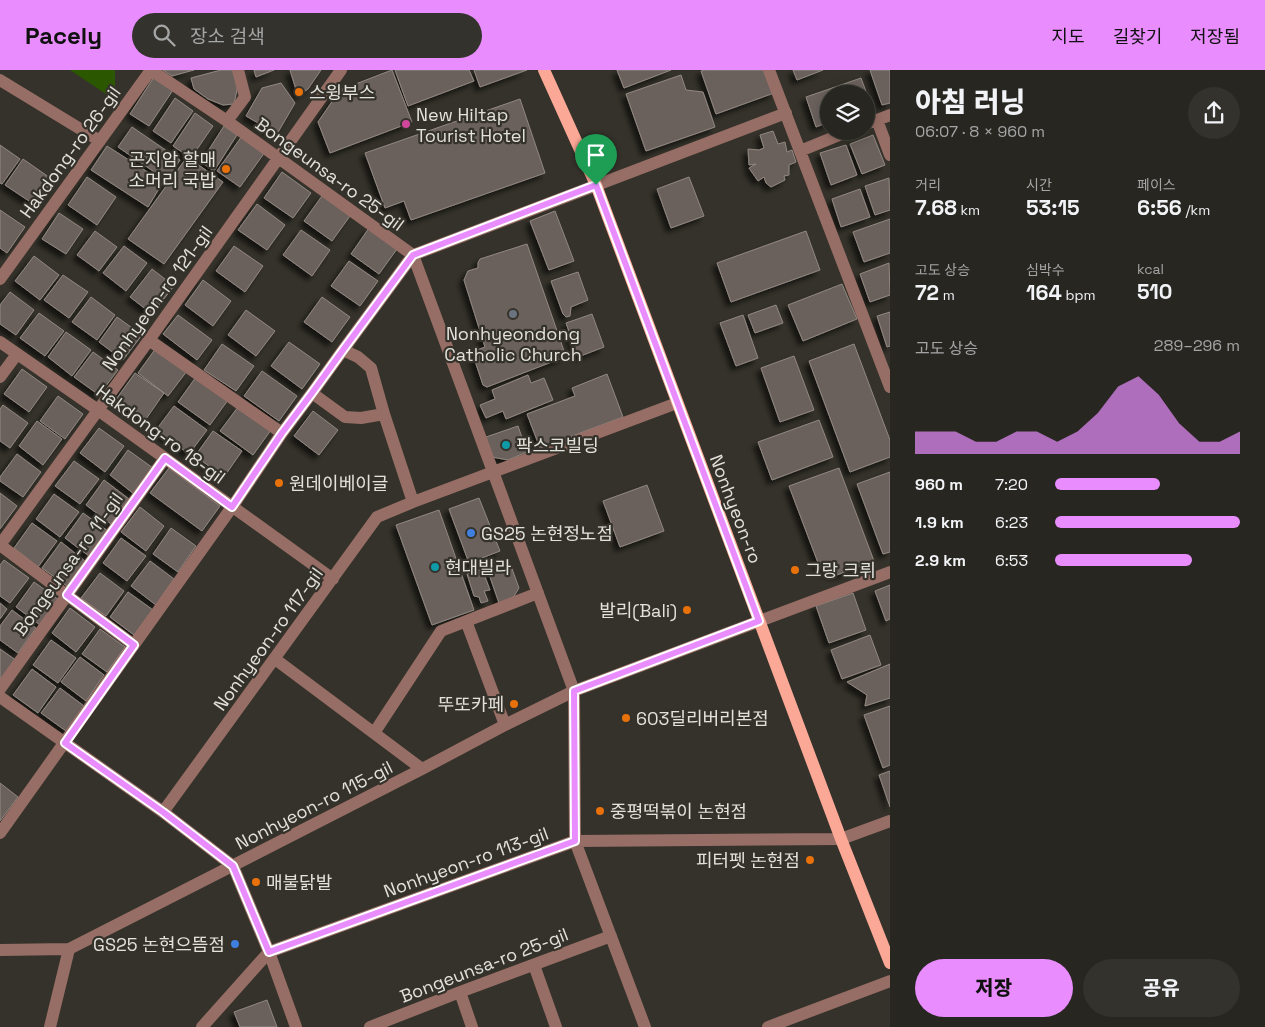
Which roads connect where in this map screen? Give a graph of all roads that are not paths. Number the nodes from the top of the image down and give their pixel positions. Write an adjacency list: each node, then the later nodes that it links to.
1 (151, 70): 10 (street, Bongeunsa-ro 25-gil); 13 (street, Hakdong-ro 26-gil)
2 (238, 70): 10 (street)
3 (340, 70): 16 (street, Nonhyeon-ro 121-gil)
4 (544, 70): 17 (main road, Nonhyeon-ro)
5 (769, 70): 7 (street)
6 (0, 80): 13 (street)
7 (786, 113): 14 (street); 17 (street)
8 (890, 115): 9 (street)
9 (875, 121)
10 (227, 122): 16 (street, Bongeunsa-ro 25-gil)
11 (875, 129): 15 (street)
12 (827, 140): 14 (street)
13 (100, 141): 19 (street, Hakdong-ro 26-gil)
14 (800, 151): 25 (street)
15 (890, 155)
16 (278, 158): 18 (street, Bongeunsa-ro 25-gil); 20 (street, Nonhyeon-ro 121-gil)
17 (596, 185): 18 (street); 27 (main road, Nonhyeon-ro)
18 (413, 255): 22 (street); 32 (street, Bongeunsa-ro 25-gil)
19 (0, 279)
20 (149, 340): 28 (street, Nonhyeon-ro 121-gil); 30 (street)
21 (0, 342): 23 (street, Hakdong-ro 18-gil)
22 (343, 350): 26 (street); 29 (street)
23 (17, 354): 24 (street); 28 (street, Hakdong-ro 18-gil)
24 (0, 377)
25 (890, 387)
26 (312, 393): 29 (street); 30 (street)
27 (677, 402): 32 (street, Nonhyeon-ro 117-gil); 41 (main road, Nonhyeon-ro)
28 (98, 410): 31 (street, Hakdong-ro 18-gil); 35 (street, Nonhyeon-ro 121-gil)
29 (384, 414): 33 (street)
30 (282, 433): 34 (street)
31 (165, 458): 34 (street, Hakdong-ro 18-gil); 39 (street, Bongeunsa-ro 11-gil)
32 (493, 471): 33 (street, Nonhyeon-ro 117-gil); 38 (street, Bongeunsa-ro 25-gil)
33 (413, 502): 37 (street, Nonhyeon-ro 117-gil)
34 (232, 507): 37 (street, Hakdong-ro 18-gil); 42 (street)
35 (0, 545): 39 (street)
36 (890, 572): 41 (street, Nonhyeon-ro 115-gil)
37 (333, 579): 43 (street, Nonhyeon-ro 117-gil)
38 (538, 593): 40 (street); 45 (street, Bongeunsa-ro 25-gil)
39 (67, 595): 42 (street); 44 (street, Bongeunsa-ro 11-gil)
40 (466, 621): 47 (street); 48 (street)
41 (759, 621): 45 (street, Nonhyeon-ro 115-gil); 54 (main road, Nonhyeon-ro)
42 (134, 645): 49 (street)
43 (274, 659): 48 (street, Nonhyeon-ro 115-gil); 51 (street, Nonhyeon-ro 117-gil)
44 (0, 689)
45 (574, 691): 47 (street, Nonhyeon-ro 115-gil); 55 (street, Bongeunsa-ro 25-gil)
46 (0, 697): 49 (street)
47 (505, 725): 50 (street, Nonhyeon-ro 115-gil)
48 (374, 733): 50 (street, Nonhyeon-ro 115-gil)
49 (65, 743): 51 (street); 53 (street)
50 (422, 769): 56 (street, Nonhyeon-ro 115-gil)
51 (163, 812): 56 (street)
52 (890, 821): 54 (street, Nonhyeon-ro 113-gil)
53 (0, 833)
54 (841, 839): 55 (street, Nonhyeon-ro 113-gil); 61 (main road, Nonhyeon-ro)
55 (575, 841): 57 (street, Bongeunsa-ro 25-gil); 60 (street, Nonhyeon-ro 113-gil)
56 (233, 866): 58 (street, Nonhyeon-ro 115-gil); 60 (street)
57 (611, 936): 62 (street, Bongeunsa-ro 25-gil); 72 (street, Bongeunsa-ro 25-gil)
58 (69, 949): 59 (street, Nonhyeon-ro 115-gil); 66 (street)
59 (0, 950)
60 (269, 952): 67 (street, Nonhyeon-ro 113-gil); 68 (street)
61 (890, 963)
62 (534, 965): 64 (street, Bongeunsa-ro 25-gil); 71 (street)
63 (890, 981): 73 (street)
64 (460, 992): 65 (street, Bongeunsa-ro 25-gil); 70 (street)
65 (384, 1025): 69 (street, Bongeunsa-ro 25-gil)
66 (50, 1027)
67 (202, 1027)
68 (296, 1027)
69 (370, 1027)
70 (472, 1027)
71 (556, 1027)
72 (645, 1027)
73 (768, 1027)

